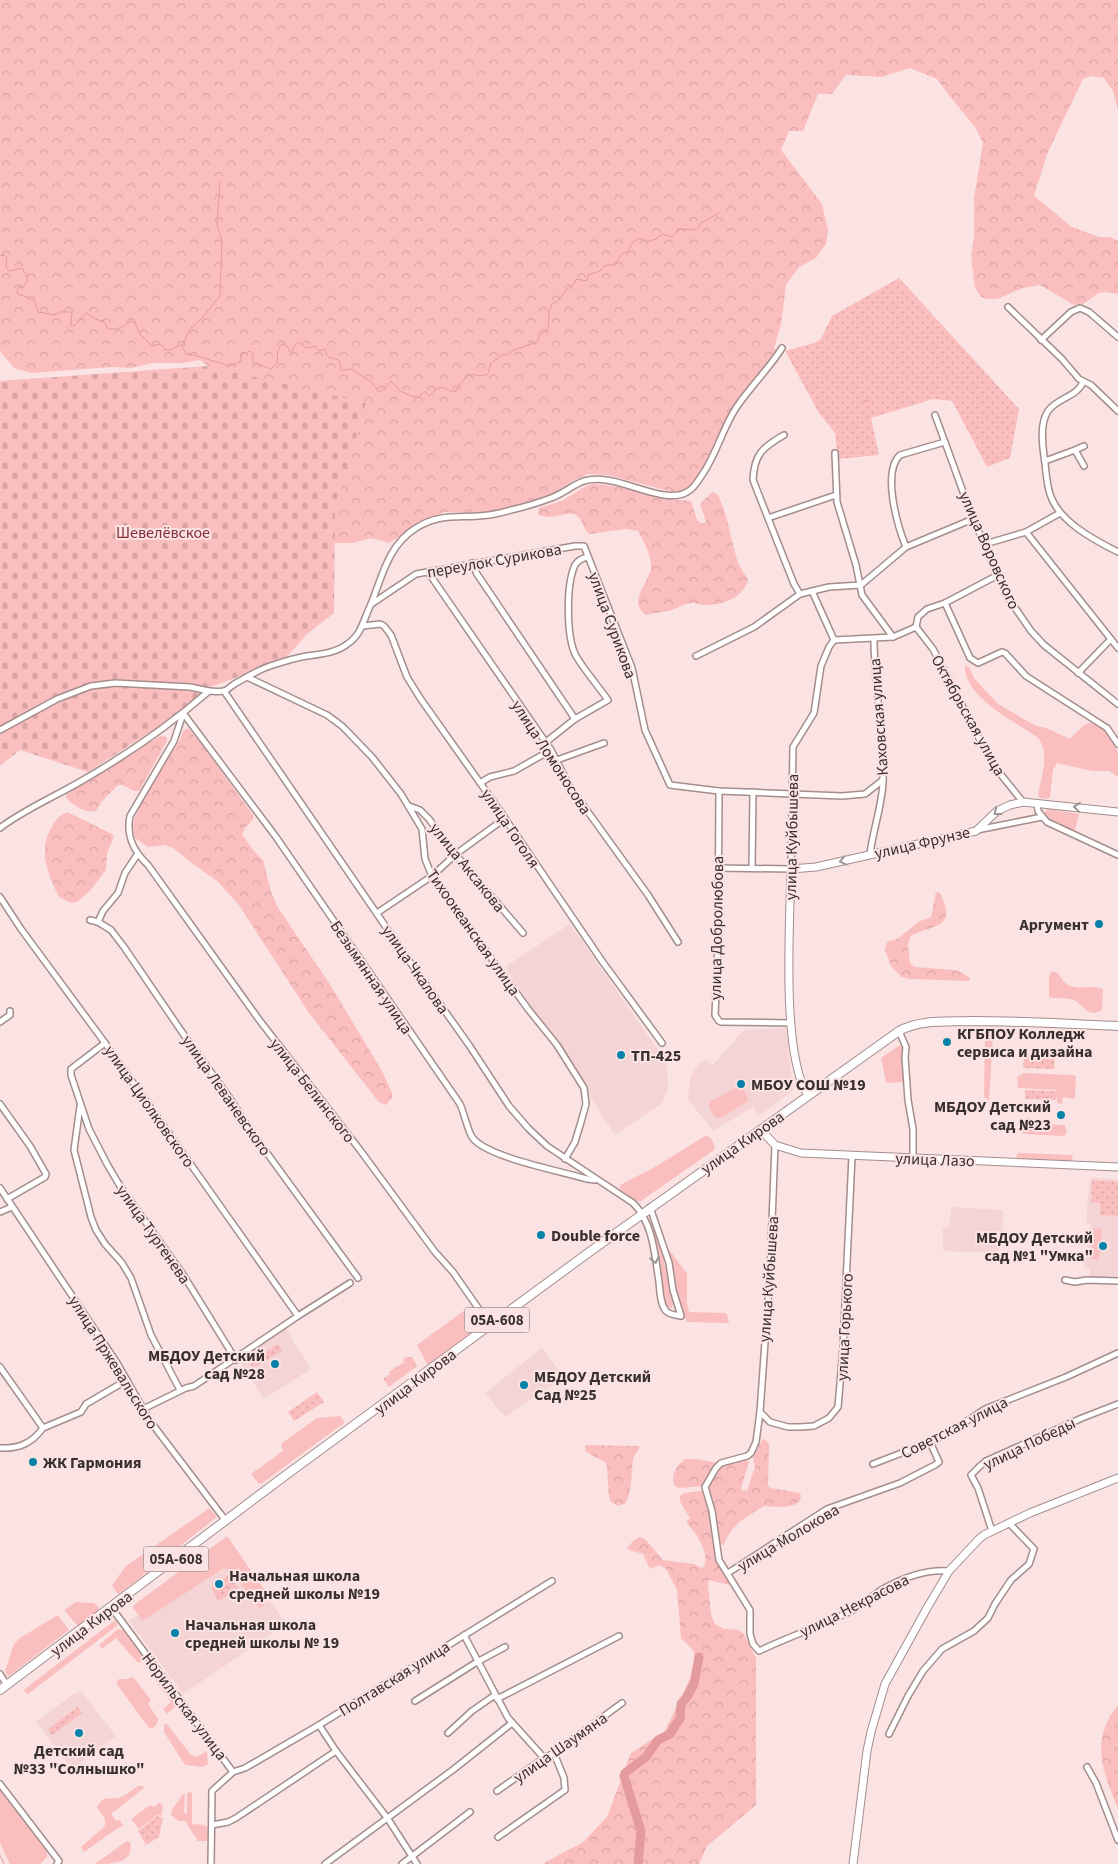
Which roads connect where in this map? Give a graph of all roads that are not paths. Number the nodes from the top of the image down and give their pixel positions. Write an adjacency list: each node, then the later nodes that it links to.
1 (1008, 307): 3 (street)
2 (1118, 337): 3 (street)
3 (1041, 340): 5 (street)
4 (782, 348): 30 (street)
5 (1083, 382): 6 (street); 13 (street)
6 (1118, 412)
7 (935, 415): 9 (street, улица Воровского)
8 (784, 435): 17 (street)
9 (945, 442): 18 (street, улица Воровского); 21 (street)
10 (1084, 446): 11 (street)
11 (1075, 450): 13 (street); 14 (street)
12 (835, 454): 15 (street)
13 (1045, 461): 16 (street)
14 (1084, 466)
15 (836, 495): 17 (street); 27 (street)
16 (1060, 513): 19 (street); 22 (street)
17 (768, 518): 29 (street)
18 (973, 519): 20 (street, улица Воровского); 21 (street)
19 (1026, 532): 20 (street); 36 (street)
20 (985, 544): 26 (street, улица Воровского)
21 (906, 546): 27 (street)
22 (1118, 552)
23 (588, 557): 24 (street, переулок Сурикова); 46 (street, улица Сурикова); 55 (street, улица Сурикова)
24 (472, 563): 25 (street, переулок Сурикова); 46 (street)
25 (428, 572): 30 (street, переулок Сурикова); 48 (street, улица Ломоносова)
26 (998, 575): 31 (street); 40 (street, улица Воровского)
27 (861, 585): 28 (street); 34 (street)
28 (812, 591): 29 (street); 37 (street)
29 (800, 594): 39 (street)
30 (373, 603): 32 (street)
31 (945, 603): 33 (street); 50 (street)
32 (363, 626): 41 (street); 54 (street, улица Гоголя)
33 (916, 627): 34 (street); 58 (street, Октябрьская улица)
34 (893, 637): 35 (street)
35 (874, 639): 37 (street); 53 (street, Каховская улица)
36 (1111, 639): 38 (street); 40 (street)
37 (834, 640): 57 (street, улица Куйбышева)
38 (1118, 648)
39 (696, 656)
40 (1078, 673): 44 (street, улица Воровского)
41 (247, 677): 43 (street); 60 (street, Тихоокеанская улица)
42 (208, 691): 43 (street); 45 (street); 47 (street)
43 (224, 691): 75 (street, улица Чкалова)
44 (1118, 704)
45 (183, 714): 64 (street); 68 (street); 96 (street, Безымянная улица)
46 (575, 720): 48 (street)
47 (0, 730)
48 (546, 742): 51 (street, улица Ломоносова)
49 (604, 743): 52 (street)
50 (1118, 744)
51 (551, 750): 52 (street, улица Ломоносова); 54 (street)
52 (557, 760): 79 (street, улица Ломоносова)
53 (883, 780): 57 (street); 67 (street, Каховская улица)
54 (480, 783): 63 (street, улица Гоголя)
55 (719, 791): 56 (street); 70 (street, улица Добролюбова)
56 (754, 792): 57 (street); 71 (street)
57 (792, 793): 72 (street, улица Куйбышева)
58 (1023, 802): 59 (main road, улица Фрунзе); 65 (main road, улица Фрунзе, one-way to 65)
59 (1037, 804): 61 (main road, улица Фрунзе, one-way to 59); 62 (street)
60 (409, 806): 66 (street, улица Аксакова); 73 (street, Тихоокеанская улица)
61 (1118, 812)
62 (1042, 817): 65 (street); 69 (street)
63 (504, 819): 66 (street); 86 (street, улица Гоголя)
64 (0, 828)
65 (976, 830): 67 (main road, улица Фрунзе)
66 (456, 854): 73 (street); 78 (street, улица Аксакова)
67 (870, 854): 72 (main road, улица Фрунзе, one-way to 72)
68 (137, 855): 77 (street); 108 (street, улица Белинского)
69 (1118, 855)
70 (718, 868): 71 (street, улица Фрунзе); 82 (street, улица Добролюбова)
71 (752, 868): 72 (street, улица Фрунзе)
72 (791, 869): 82 (main road, улица Куйбышева)
73 (432, 876): 75 (street); 93 (street, Тихоокеанская улица)
74 (1, 902): 85 (street, улица Циолковского)
75 (377, 913): 93 (street, улица Чкалова)
76 (90, 920): 77 (street, улица Леваневского)
77 (98, 922): 103 (street, улица Леваневского)
78 (522, 933)
79 (678, 942)
80 (10, 1011): 81 (street)
81 (0, 1022)
82 (791, 1023): 87 (main road, улица Куйбышева)
83 (1118, 1026): 84 (main road, улица Кирова / 05А-608)
84 (899, 1031): 87 (main road, улица Кирова / 05А-608); 94 (street)
85 (105, 1043): 88 (street, улица Тургенева); 107 (street, улица Циолковского)
86 (662, 1043)
87 (808, 1095): 90 (main road, улица Кирова / 05А-608)
88 (81, 1103): 110 (street, улица Тургенева); 113 (street)
89 (0, 1104): 98 (street)
90 (761, 1130): 91 (main road, улица Лазо); 100 (main road, улица Кирова / 05А-608)
91 (775, 1145): 92 (main road, улица Лазо); 116 (street, улица Куйбышева)
92 (852, 1156): 94 (main road, улица Лазо); 116 (street, улица Горького)
93 (565, 1159): 96 (street, улица Чкалова)
94 (913, 1159): 95 (main road, улица Лазо)
95 (1118, 1167)
96 (598, 1180): 102 (street, улица Чкалова)
97 (0, 1188): 98 (street, улица Пржевальского)
98 (7, 1199): 99 (street, улица Пржевальского)
99 (12, 1207): 101 (street); 112 (street, улица Пржевальского)
100 (650, 1208): 102 (main road, улица Кирова / 05А-608); 102 (street, one-way to 100)
101 (0, 1212)
102 (643, 1213): 108 (main road, улица Кирова / 05А-608)
103 (358, 1278)
104 (1065, 1280): 105 (street)
105 (1118, 1281)
106 (350, 1284): 107 (street)
107 (298, 1316): 110 (street)
108 (490, 1325): 122 (main road, улица Кирова / 05А-608)
109 (1118, 1353): 118 (street, Советская улица)
110 (236, 1360): 113 (street)
111 (0, 1367): 117 (street)
112 (128, 1380): 115 (street, улица Пржевальского); 117 (street)
113 (180, 1390): 115 (street)
114 (1118, 1404): 124 (street, улица Победы)
115 (144, 1409): 122 (street, улица Пржевальского)
116 (760, 1412): 126 (street, улица Некрасова)
117 (43, 1428): 119 (street)
118 (930, 1442): 120 (street, Советская улица); 126 (street, улица Молокова)
119 (0, 1448)
120 (873, 1464)
121 (1118, 1478): 123 (main road)
122 (226, 1520): 128 (main road, улица Кирова / 05А-608)
123 (1009, 1523): 124 (main road); 142 (street)
124 (992, 1531): 125 (main road)
125 (949, 1571): 126 (street, улица Некрасова); 161 (main road, улица Некрасова)
126 (728, 1574)
127 (552, 1581): 129 (street, Полтавская улица)
128 (112, 1607): 134 (main road, улица Кирова / 05А-608); 147 (street, Норильская улица)
129 (464, 1635): 132 (street); 140 (street, Полтавская улица)
130 (619, 1636): 136 (street)
131 (505, 1647): 132 (street)
132 (477, 1662): 136 (street); 137 (street)
133 (0, 1674): 134 (street)
134 (7, 1685): 135 (main road, улица Кирова / 05А-608)
135 (0, 1690)
136 (496, 1697): 139 (street); 141 (street)
137 (415, 1701)
138 (622, 1703): 144 (street, улица Шаумяна)
139 (512, 1723): 145 (street); 151 (street)
140 (319, 1724): 143 (street); 147 (street, Полтавская улица)
141 (448, 1733)
142 (889, 1734)
143 (336, 1751): 151 (street); 152 (street)
144 (554, 1753): 145 (street, улица Шаумяна); 153 (street)
145 (544, 1758): 149 (street, улица Шаумяна)
146 (1087, 1767): 154 (street)
147 (233, 1772): 152 (street, Норильская улица)
148 (0, 1784): 156 (street)
149 (497, 1791)
150 (470, 1812): 155 (street)
151 (388, 1819): 155 (street); 158 (street)
152 (212, 1825): 157 (street, Норильская улица)
153 (498, 1837)
154 (1118, 1840)
155 (411, 1857): 159 (street); 160 (street)
156 (58, 1862)
157 (211, 1864)
158 (325, 1864)
159 (402, 1864)
160 (417, 1864)
161 (853, 1864)

